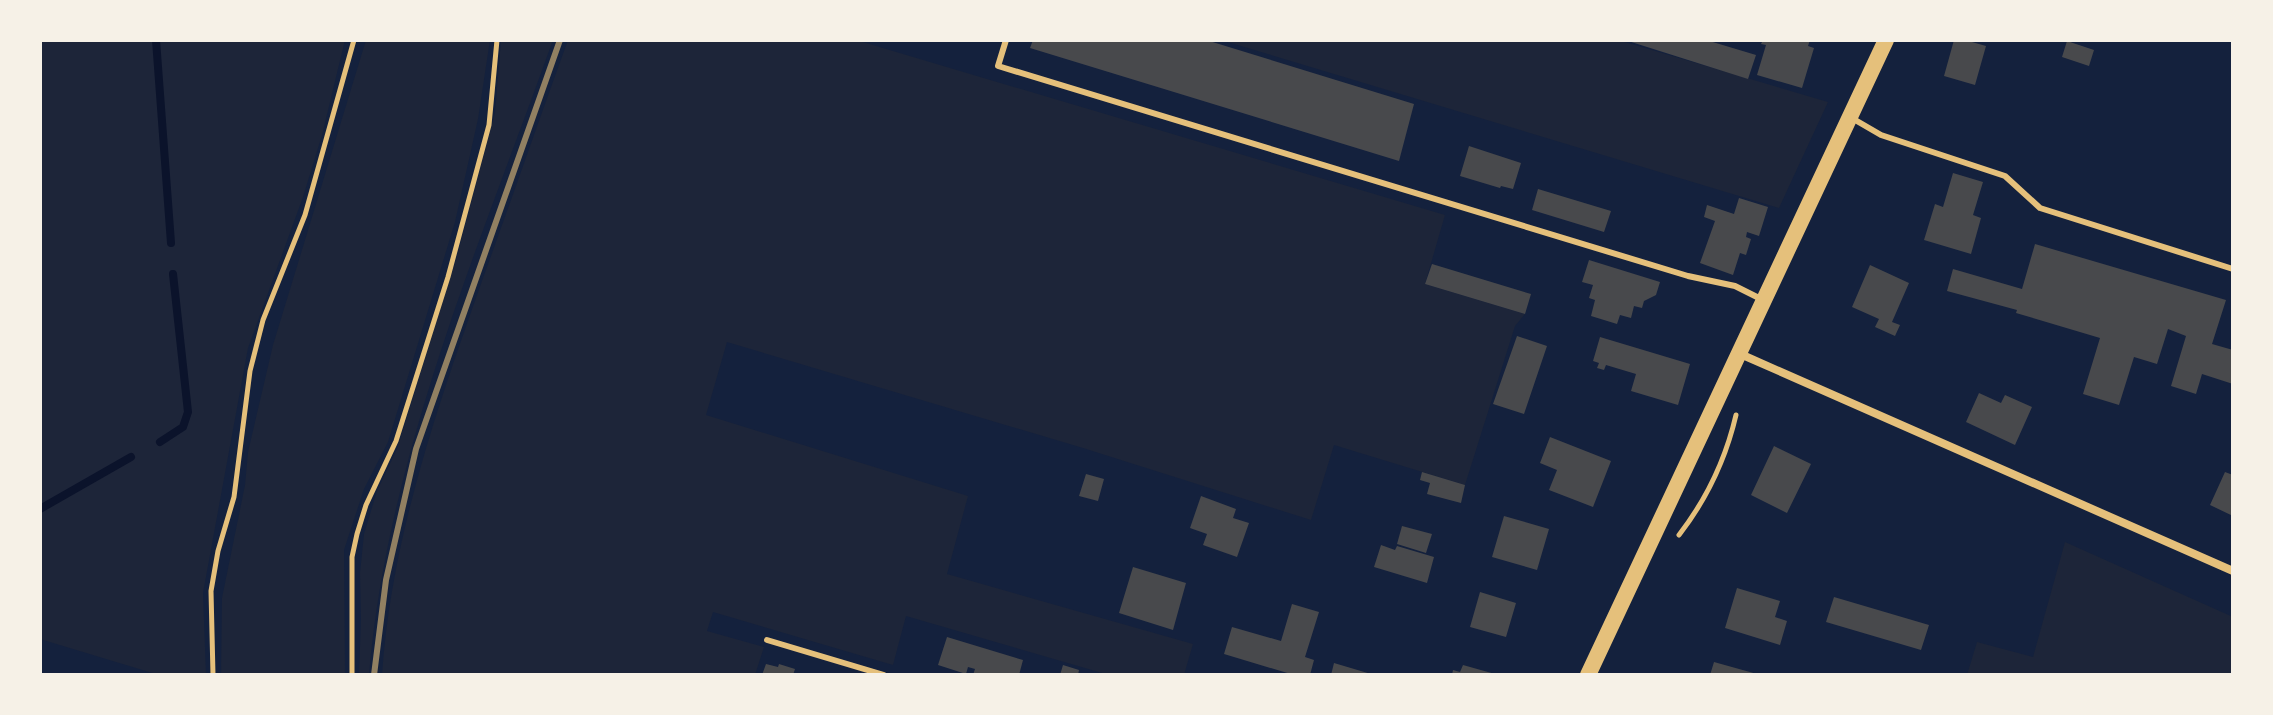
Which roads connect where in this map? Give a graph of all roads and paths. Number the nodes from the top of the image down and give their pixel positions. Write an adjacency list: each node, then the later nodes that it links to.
1 (354, 40): 11 (path)
2 (497, 40): 12 (path)
3 (1006, 40): 7 (lane)
4 (1886, 40): 5 (main road)
5 (1849, 117): 6 (lane); 7 (main road)
6 (2233, 269)
7 (1763, 300): 8 (main road)
8 (1738, 353): 9 (street); 14 (main road)
9 (2233, 571)
10 (767, 640): 13 (lane)
11 (213, 675)
12 (352, 675)
13 (884, 675)
14 (1588, 675)

